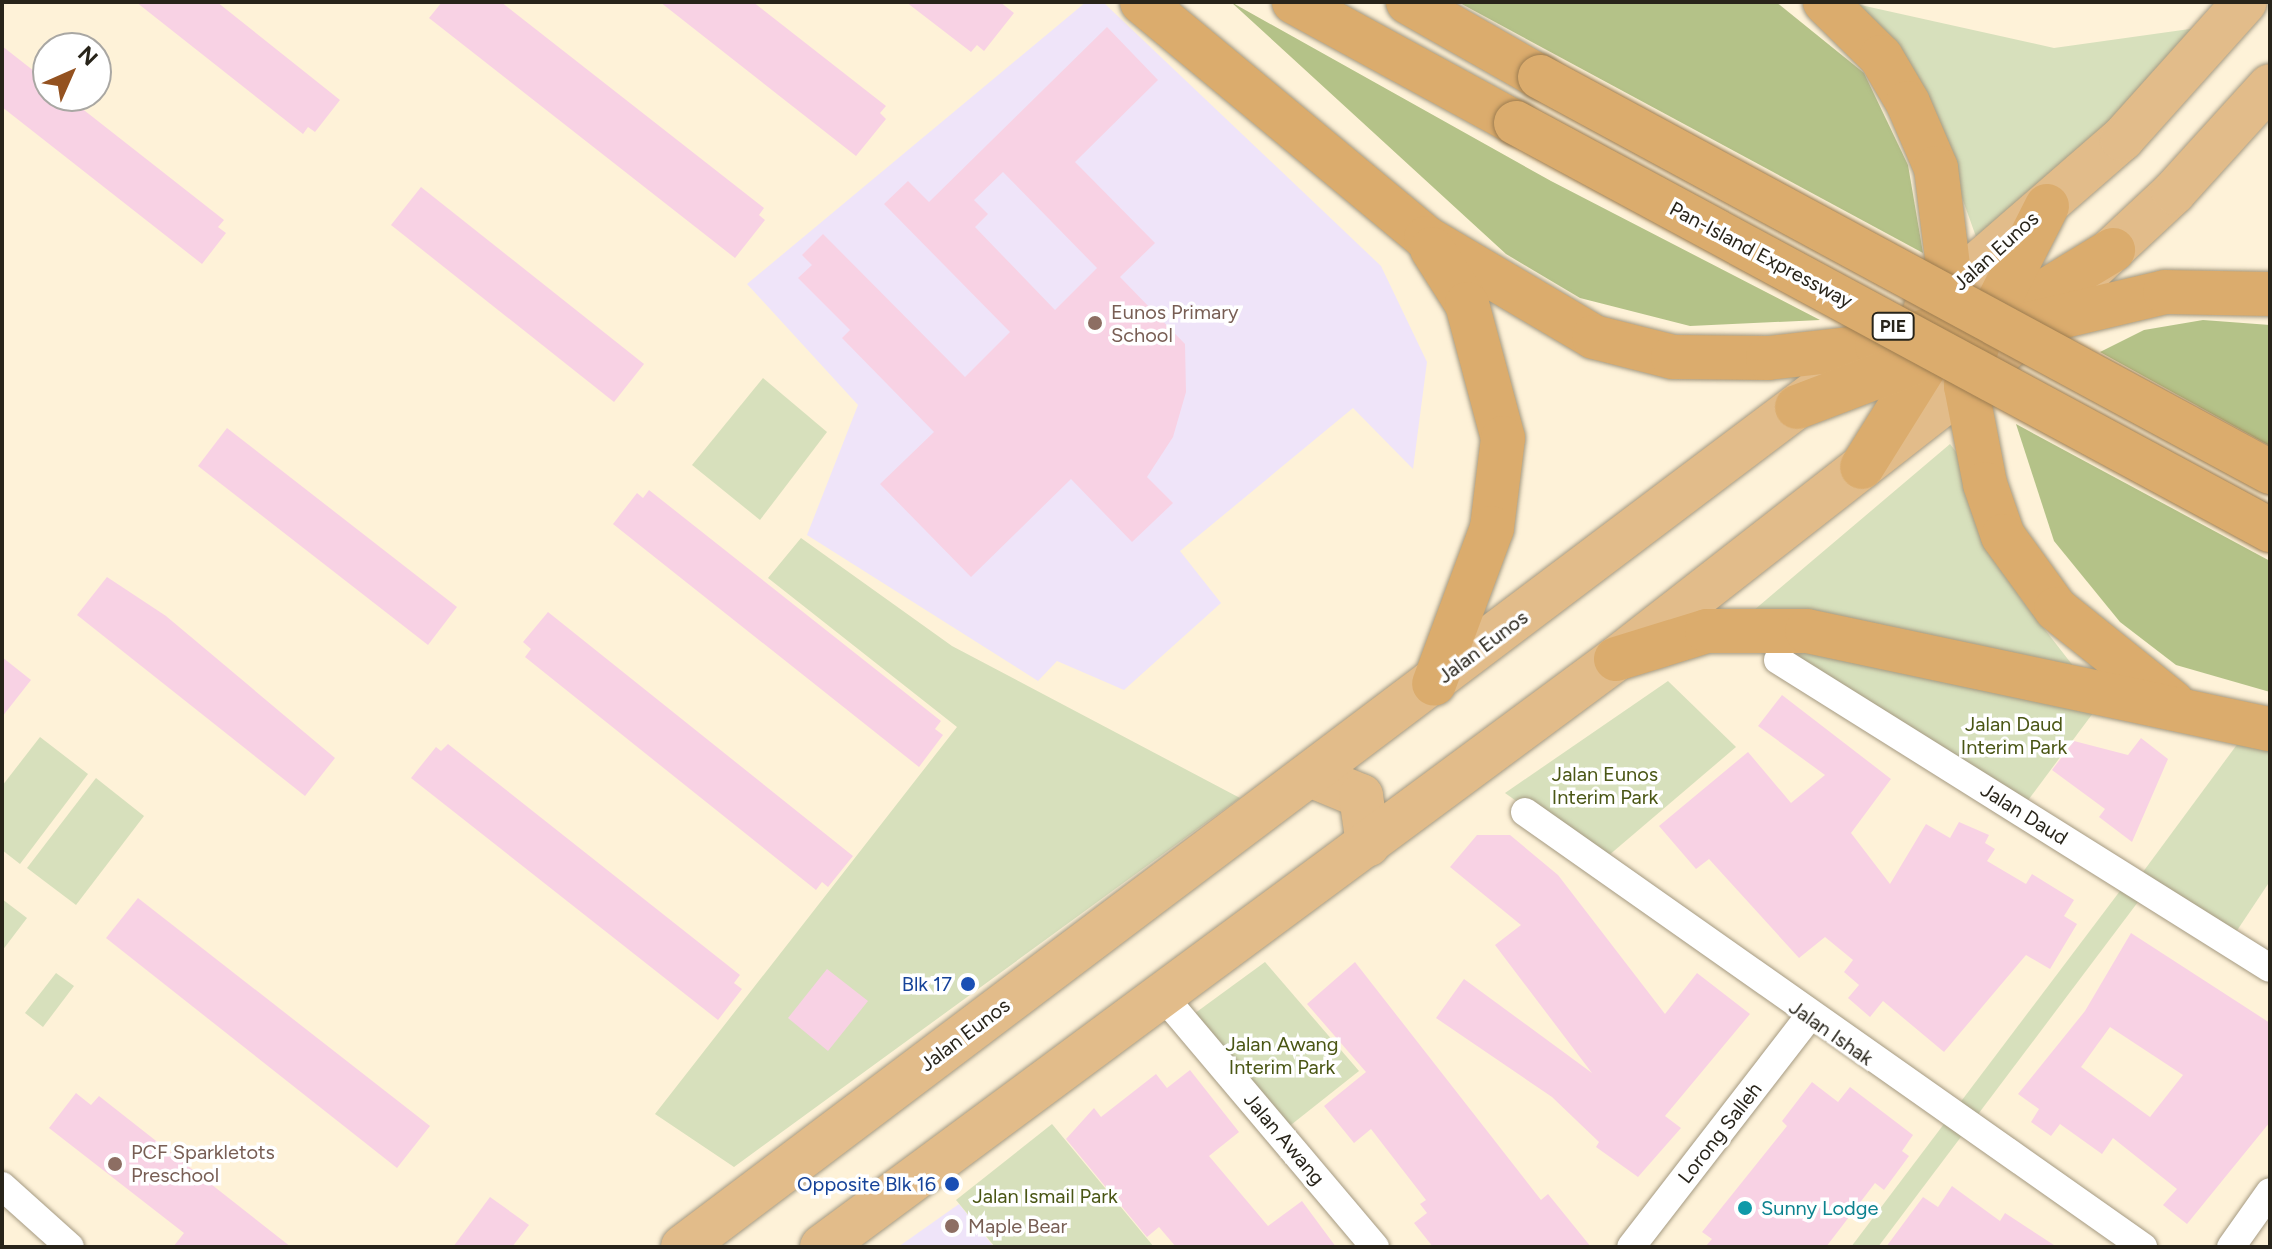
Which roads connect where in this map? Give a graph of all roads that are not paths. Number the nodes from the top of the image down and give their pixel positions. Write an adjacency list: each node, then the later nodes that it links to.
1 (1142, 2): 7 (highway)
2 (1294, 2): 17 (highway, Pan-Island Expressway / PIE, bridge)
3 (1408, 2): 16 (highway, PIE, bridge)
4 (1825, 2): 11 (highway)
5 (2245, 2): 11 (highway, Jalan Eunos)
6 (2270, 86): 8 (highway)
7 (1426, 238): 12 (highway); 20 (highway)
8 (2113, 250): 10 (highway); 11 (highway)
9 (2270, 294): 10 (highway)
10 (2043, 318): 11 (highway); 13 (highway)
11 (1960, 324): 12 (highway, Jalan Eunos); 13 (highway); 14 (highway); 15 (highway)
12 (1877, 346): 14 (highway, Jalan Eunos)
13 (1966, 386): 15 (highway); 21 (highway)
14 (1797, 407): 20 (highway, Jalan Eunos)
15 (1862, 467): 18 (highway)
16 (2270, 472)
17 (2270, 530)
18 (1616, 659): 21 (highway); 25 (highway)
19 (1778, 660): 26 (street, Jalan Daud)
20 (1434, 684): 23 (highway, Jalan Eunos)
21 (2184, 711): 22 (highway)
22 (2270, 729)
23 (1312, 776): 25 (highway); 32 (highway, Jalan Eunos)
24 (1525, 812): 28 (street, Jalan Ishak)
25 (1368, 844): 27 (highway)
26 (2270, 968)
27 (1162, 995): 33 (highway); 34 (street, Jalan Awang)
28 (1808, 1018): 35 (street, Lorong Salleh); 36 (street, Jalan Ishak)
29 (2, 1186): 31 (street)
30 (2270, 1192): 37 (street)
31 (70, 1247)
32 (683, 1247)
33 (822, 1247)
34 (1375, 1247)
35 (1631, 1247)
36 (2143, 1247)
37 (2231, 1247)

